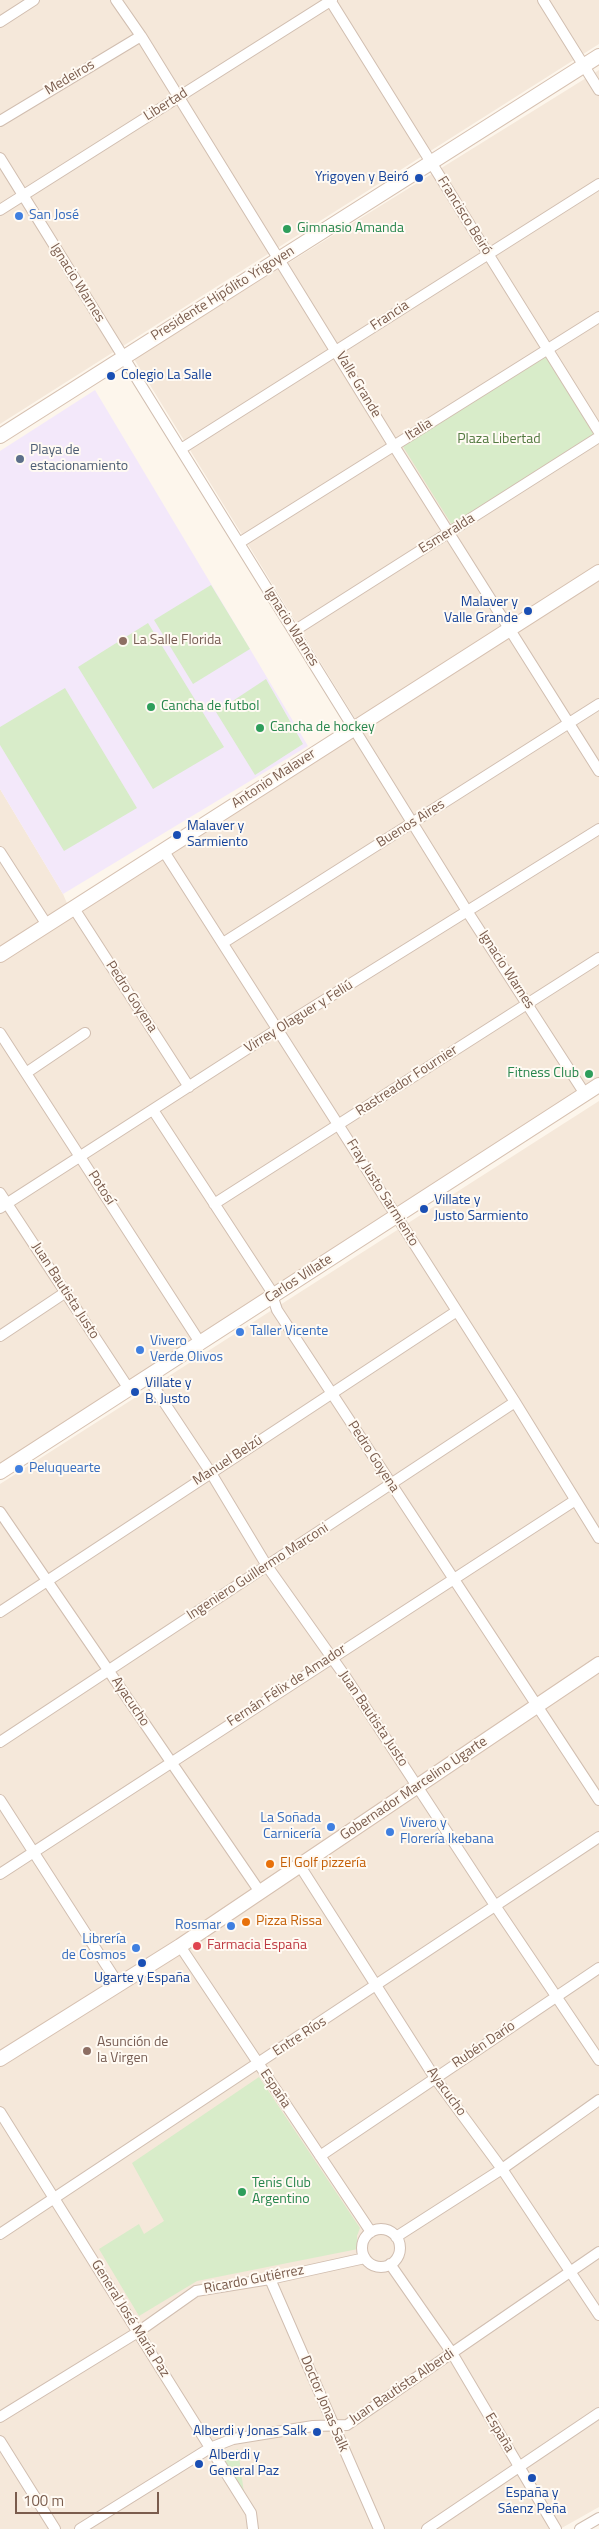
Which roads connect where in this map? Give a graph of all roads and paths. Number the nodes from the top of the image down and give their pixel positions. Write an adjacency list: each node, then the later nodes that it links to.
1 (34, 0): 5 (street)
2 (116, 0): 6 (street, Valle Grande)
3 (331, 0): 10 (street, Libertad); 13 (street, Francisco Beiró)
4 (543, 0): 8 (street)
5 (0, 22)
6 (141, 36): 10 (street, Valle Grande); 11 (street, Medeiros)
7 (599, 56): 8 (street, Presidente Hipólito Yrigoyen)
8 (584, 66): 9 (street); 13 (street, Presidente Hipólito Yrigoyen)
9 (599, 90)
10 (179, 97): 15 (street, Libertad); 18 (street, Valle Grande)
11 (0, 121)
12 (0, 158): 15 (street, Ignacio Warnes)
13 (430, 163): 17 (street, Francisco Beiró); 18 (street, Presidente Hipólito Yrigoyen)
14 (599, 184): 17 (street, Francia)
15 (23, 195): 16 (street, Libertad); 22 (street, Ignacio Warnes)
16 (0, 210)
17 (488, 253): 20 (street, Francisco Beiró); 21 (street, Francia)
18 (280, 258): 21 (street, Valle Grande); 22 (street, Presidente Hipólito Yrigoyen)
19 (599, 316): 20 (street, Italia)
20 (547, 349): 23 (street, Francisco Beiró); 26 (street, Italia)
21 (337, 350): 26 (street, Valle Grande); 27 (street, Francia)
22 (123, 358): 24 (street, Presidente Hipólito Yrigoyen); 27 (street, Ignacio Warnes)
23 (599, 432)
24 (0, 436)
25 (599, 437): 28 (street, Esmeralda)
26 (394, 446): 28 (street, Valle Grande); 29 (street, Italia)
27 (181, 449): 29 (street, Ignacio Warnes)
28 (450, 532): 31 (street, Valle Grande); 32 (street, Esmeralda)
29 (239, 543): 32 (street, Ignacio Warnes)
30 (599, 572): 31 (street, Antonio Malaver)
31 (510, 629): 34 (street, Valle Grande); 35 (street, Antonio Malaver)
32 (294, 631): 35 (street, Ignacio Warnes)
33 (599, 704): 34 (street, Buenos Aires)
34 (569, 723): 36 (street, Valle Grande); 37 (street, Buenos Aires)
35 (353, 728): 37 (street, Ignacio Warnes); 39 (street, Antonio Malaver)
36 (599, 771)
37 (413, 823): 42 (street, Ignacio Warnes); 44 (street, Buenos Aires)
38 (599, 829): 42 (street, Virrey Olaguer y Feliú)
39 (163, 850): 41 (street, Antonio Malaver); 44 (street, Fray Justo Sarmiento)
40 (0, 852): 43 (street)
41 (73, 907): 43 (street, Antonio Malaver); 53 (street, Pedro Goyena)
42 (467, 911): 47 (street, Ignacio Warnes); 48 (street, Virrey Olaguer y Feliú)
43 (47, 925): 45 (street, Antonio Malaver)
44 (223, 943): 48 (street, Fray Justo Sarmiento)
45 (0, 955)
46 (599, 958): 47 (street, Rastreador Fournier)
47 (528, 1003): 54 (street, Ignacio Warnes); 56 (street, Rastreador Fournier)
48 (278, 1029): 53 (street, Virrey Olaguer y Feliú); 56 (street, Fray Justo Sarmiento)
49 (0, 1033): 51 (street, Potosí)
50 (85, 1033): 51 (street)
51 (26, 1073): 57 (street, Potosí)
52 (599, 1086): 54 (street, Carlos Villate)
53 (189, 1087): 55 (street, Virrey Olaguer y Feliú)
54 (585, 1094): 61 (street, Carlos Villate)
55 (153, 1110): 57 (street, Virrey Olaguer y Feliú); 59 (street, Pedro Goyena)
56 (339, 1125): 59 (street, Rastreador Fournier); 61 (street, Fray Justo Sarmiento)
57 (80, 1155): 60 (street, Virrey Olaguer y Feliú); 66 (street, Potosí)
58 (0, 1193): 60 (street, Juan Bautista Justo)
59 (214, 1204): 63 (street, Pedro Goyena)
60 (4, 1206): 62 (street, Juan Bautista Justo)
61 (396, 1215): 63 (street, Carlos Villate); 64 (street, Fray Justo Sarmiento)
62 (66, 1292): 65 (street); 68 (street, Juan Bautista Justo)
63 (272, 1297): 66 (street, Carlos Villate); 69 (street, Pedro Goyena)
64 (457, 1311): 69 (street, Manuel Belzú); 70 (street, Fray Justo Sarmiento)
65 (0, 1336)
66 (201, 1344): 67 (street, Carlos Villate)
67 (148, 1378): 68 (street, Carlos Villate); 72 (street, Juan Bautista Justo)
68 (129, 1389): 71 (street, Carlos Villate)
69 (331, 1394): 72 (street, Manuel Belzú); 73 (street, Pedro Goyena)
70 (515, 1402): 73 (street, Ingeniero Guillermo Marconi); 74 (street, Fray Justo Sarmiento)
71 (0, 1472)
72 (211, 1473): 77 (street, Juan Bautista Justo); 79 (street, Manuel Belzú)
73 (391, 1484): 77 (street, Ingeniero Guillermo Marconi); 78 (street, Pedro Goyena)
74 (574, 1500): 76 (street, Fray Justo Sarmiento); 78 (street, Fernán Félix de Amador)
75 (0, 1512): 79 (street, Ayacucho)
76 (599, 1538)
77 (267, 1566): 81 (street, Juan Bautista Justo); 83 (street, Ingeniero Guillermo Marconi)
78 (454, 1579): 81 (street, Fernán Félix de Amador); 84 (street, Pedro Goyena)
79 (47, 1580): 80 (street, Manuel Belzú); 83 (street, Ayacucho)
80 (0, 1612)
81 (331, 1657): 86 (street, Fernán Félix de Amador); 87 (street, Juan Bautista Justo)
82 (599, 1664): 84 (street, Gobernador Marcelino Ugarte)
83 (108, 1670): 85 (street, Ingeniero Guillermo Marconi); 86 (street, Ayacucho)
84 (537, 1704): 87 (street, Gobernador Marcelino Ugarte); 89 (street, Pedro Goyena)
85 (0, 1742)
86 (171, 1763): 91 (street, Fernán Félix de Amador); 94 (street, Ayacucho)
87 (418, 1787): 92 (street, Gobernador Marcelino Ugarte); 95 (street, Juan Bautista Justo)
88 (0, 1800): 91 (street)
89 (599, 1800)
90 (599, 1838): 95 (street, Entre Ríos)
91 (34, 1852): 93 (street, Fernán Félix de Amador); 98 (street)
92 (300, 1866): 94 (street, Gobernador Marcelino Ugarte); 99 (street, Ayacucho)
93 (0, 1874)
94 (260, 1892): 96 (street, Gobernador Marcelino Ugarte)
95 (496, 1907): 99 (street, Entre Ríos); 100 (street, Juan Bautista Justo)
96 (180, 1946): 98 (street, Gobernador Marcelino Ugarte); 103 (street, España)
97 (599, 1968): 100 (street, Rubén Darío)
98 (119, 1985): 101 (street, Gobernador Marcelino Ugarte)
99 (376, 1987): 103 (street, Entre Ríos); 104 (street, Ayacucho)
100 (556, 1996): 102 (street, Juan Bautista Justo); 104 (street, Rubén Darío)
101 (0, 2059)
102 (599, 2060)
103 (258, 2064): 107 (street, España); 109 (street, Entre Ríos)
104 (435, 2078): 107 (street, Rubén Darío); 108 (street, Ayacucho)
105 (599, 2100): 108 (street)
106 (0, 2112): 109 (street, General José María Paz)
107 (320, 2156): 110 (street, España)
108 (502, 2169): 112 (street); 116 (street, Ayacucho)
109 (55, 2200): 111 (street, Entre Ríos); 119 (street, General José María Paz)
110 (371, 2232): 112 (street); 114 (street)
111 (0, 2234)
112 (396, 2237): 115 (street)
113 (599, 2252): 116 (street, Juan Bautista Alberdi)
114 (364, 2258): 115 (street); 117 (street, Ricardo Gutiérrez)
115 (390, 2264): 120 (street, España)
116 (570, 2271): 118 (street, Ayacucho); 120 (street, Juan Bautista Alberdi)
117 (270, 2279): 119 (street, Ricardo Gutiérrez); 123 (street, Doctor Jonas Salk)
118 (599, 2315)
119 (138, 2332): 122 (street, Ricardo Gutiérrez); 125 (street, General José María Paz)
120 (452, 2353): 123 (street, Juan Bautista Alberdi); 126 (street, España)
121 (599, 2413): 126 (street)
122 (0, 2418)
123 (334, 2426): 125 (street, Juan Bautista Alberdi); 131 (street, Doctor Jonas Salk)
124 (0, 2441): 128 (street)
125 (210, 2448): 129 (street, Juan Bautista Alberdi); 130 (street, General José María Paz)
126 (519, 2467): 132 (street); 133 (street, España)
127 (599, 2518): 134 (street)
128 (55, 2529)
129 (80, 2529)
130 (253, 2529)
131 (379, 2529)
132 (427, 2529)
133 (556, 2529)
134 (580, 2529)

